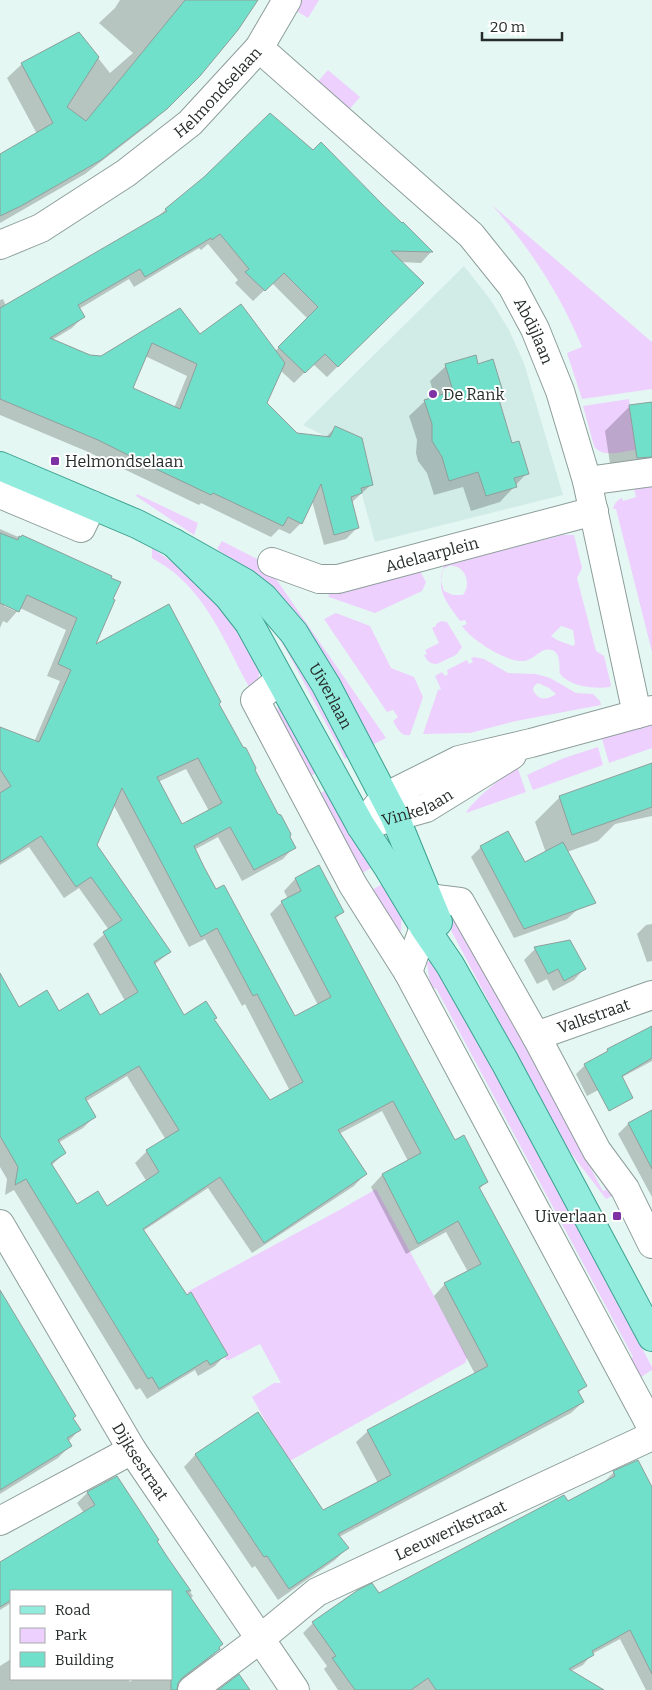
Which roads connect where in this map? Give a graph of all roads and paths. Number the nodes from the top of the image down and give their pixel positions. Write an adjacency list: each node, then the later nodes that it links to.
1 (287, 0): 2 (street, Helmondselaan)
2 (259, 48): 3 (street, Helmondselaan); 6 (street, Abdijlaan)
3 (0, 245)
4 (0, 466): 9 (main road, Uiverlaan)
5 (652, 472): 6 (street)
6 (587, 481): 8 (street, Abdijlaan)
7 (0, 494): 9 (street, Uiverlaan)
8 (594, 511): 11 (street, Adelaarplein); 13 (street, Abdijlaan)
9 (86, 516): 10 (main road, Uiverlaan)
10 (174, 543): 12 (main road, Uiverlaan); 14 (main road, Uiverlaan)
11 (272, 562)
12 (280, 680): 15 (main road, Uiverlaan); 19 (street)
13 (644, 712): 14 (street, Vinkelaan)
14 (390, 807): 15 (street, Vinkelaan); 16 (main road, Uiverlaan)
15 (361, 826): 17 (main road, Uiverlaan)
16 (428, 898): 18 (main road, Uiverlaan); 21 (street)
17 (424, 927): 18 (main road, Uiverlaan); 19 (street)
18 (450, 965): 24 (main road, Uiverlaan)
19 (408, 972): 25 (street)
20 (652, 995): 21 (street, Valkstraat)
21 (536, 1036): 23 (street)
22 (0, 1224): 27 (street, Dijksestraat)
23 (652, 1244)
24 (652, 1337)
25 (652, 1428)
26 (652, 1436): 29 (street, Leeuwerikstraat)
27 (132, 1450): 28 (street); 29 (street, Dijksestraat)
28 (0, 1521)
29 (260, 1640): 30 (street, Leeuwerikstraat); 31 (street, Dijksestraat)
30 (192, 1690)
31 (295, 1690)

